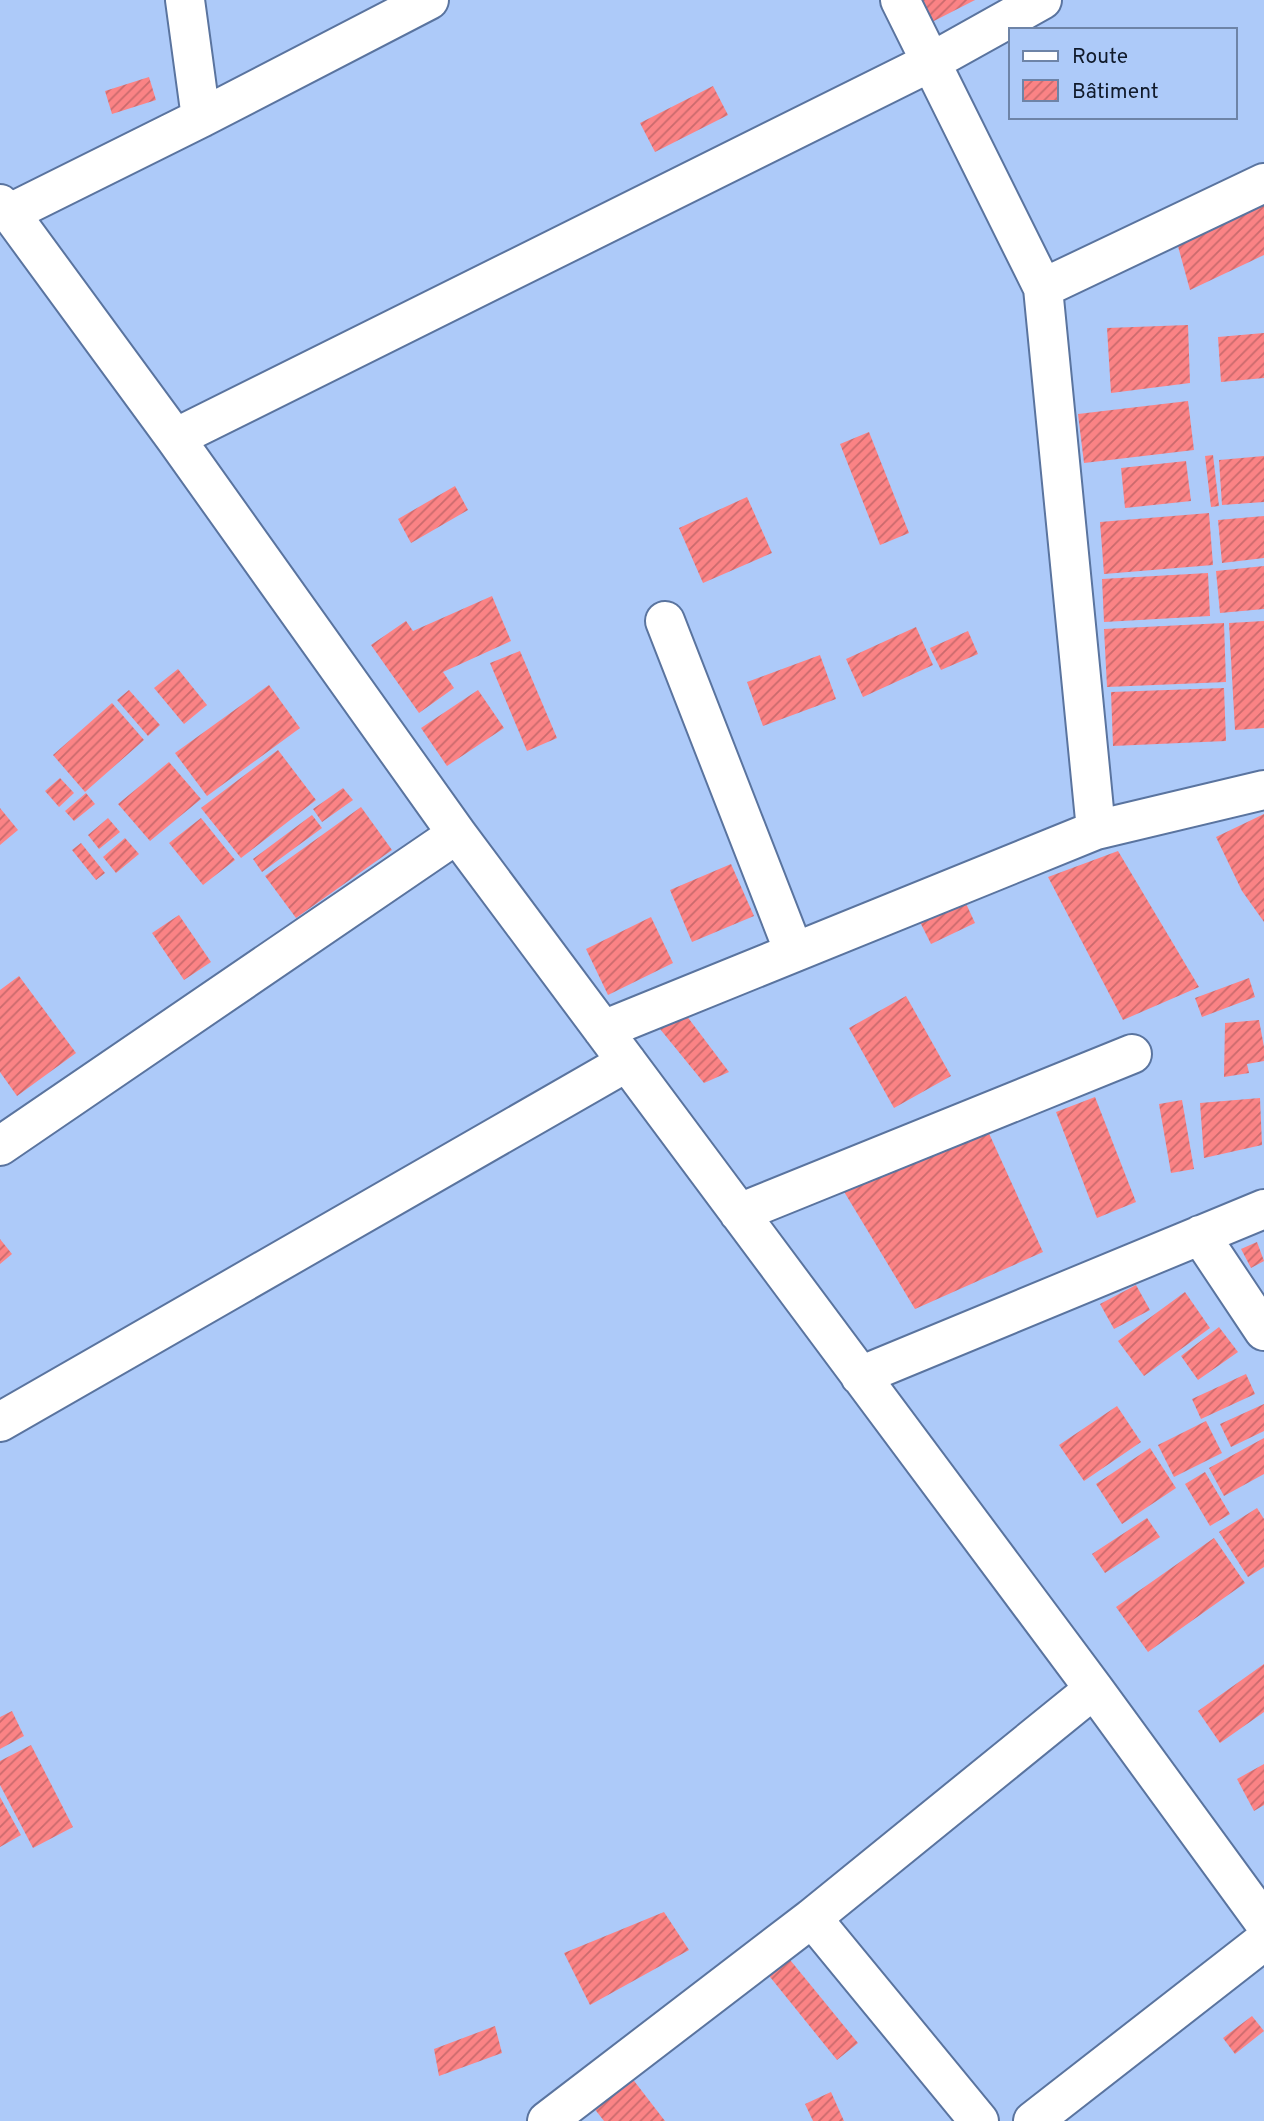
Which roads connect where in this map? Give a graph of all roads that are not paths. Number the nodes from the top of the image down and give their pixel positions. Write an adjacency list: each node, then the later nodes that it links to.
1 (185, 0): 6 (street)
2 (429, 0): 6 (street)
3 (900, 0): 5 (street)
4 (1041, 0): 5 (street)
5 (932, 62): 9 (street); 10 (street)
6 (201, 118): 8 (street)
7 (1264, 183): 9 (street)
8 (5, 209): 10 (street)
9 (1043, 288): 13 (street)
10 (176, 438): 14 (street)
11 (665, 621): 15 (street)
12 (1264, 790): 13 (street)
13 (1096, 830): 15 (street)
14 (457, 834): 16 (street); 19 (street)
15 (794, 953): 16 (street)
16 (603, 1030): 18 (street)
17 (1132, 1054): 21 (street)
18 (627, 1062): 21 (street); 25 (street)
19 (0, 1146)
20 (1264, 1209): 22 (street)
21 (739, 1213): 24 (street)
22 (1200, 1235): 23 (street); 24 (street)
23 (1264, 1331)
24 (860, 1376): 26 (street)
25 (0, 1422)
26 (1094, 1689): 27 (street); 28 (street)
27 (811, 1918): 30 (street); 31 (street)
28 (1264, 1922)
29 (1264, 1941): 32 (street)
30 (548, 2121)
31 (979, 2121)
32 (1033, 2121)

